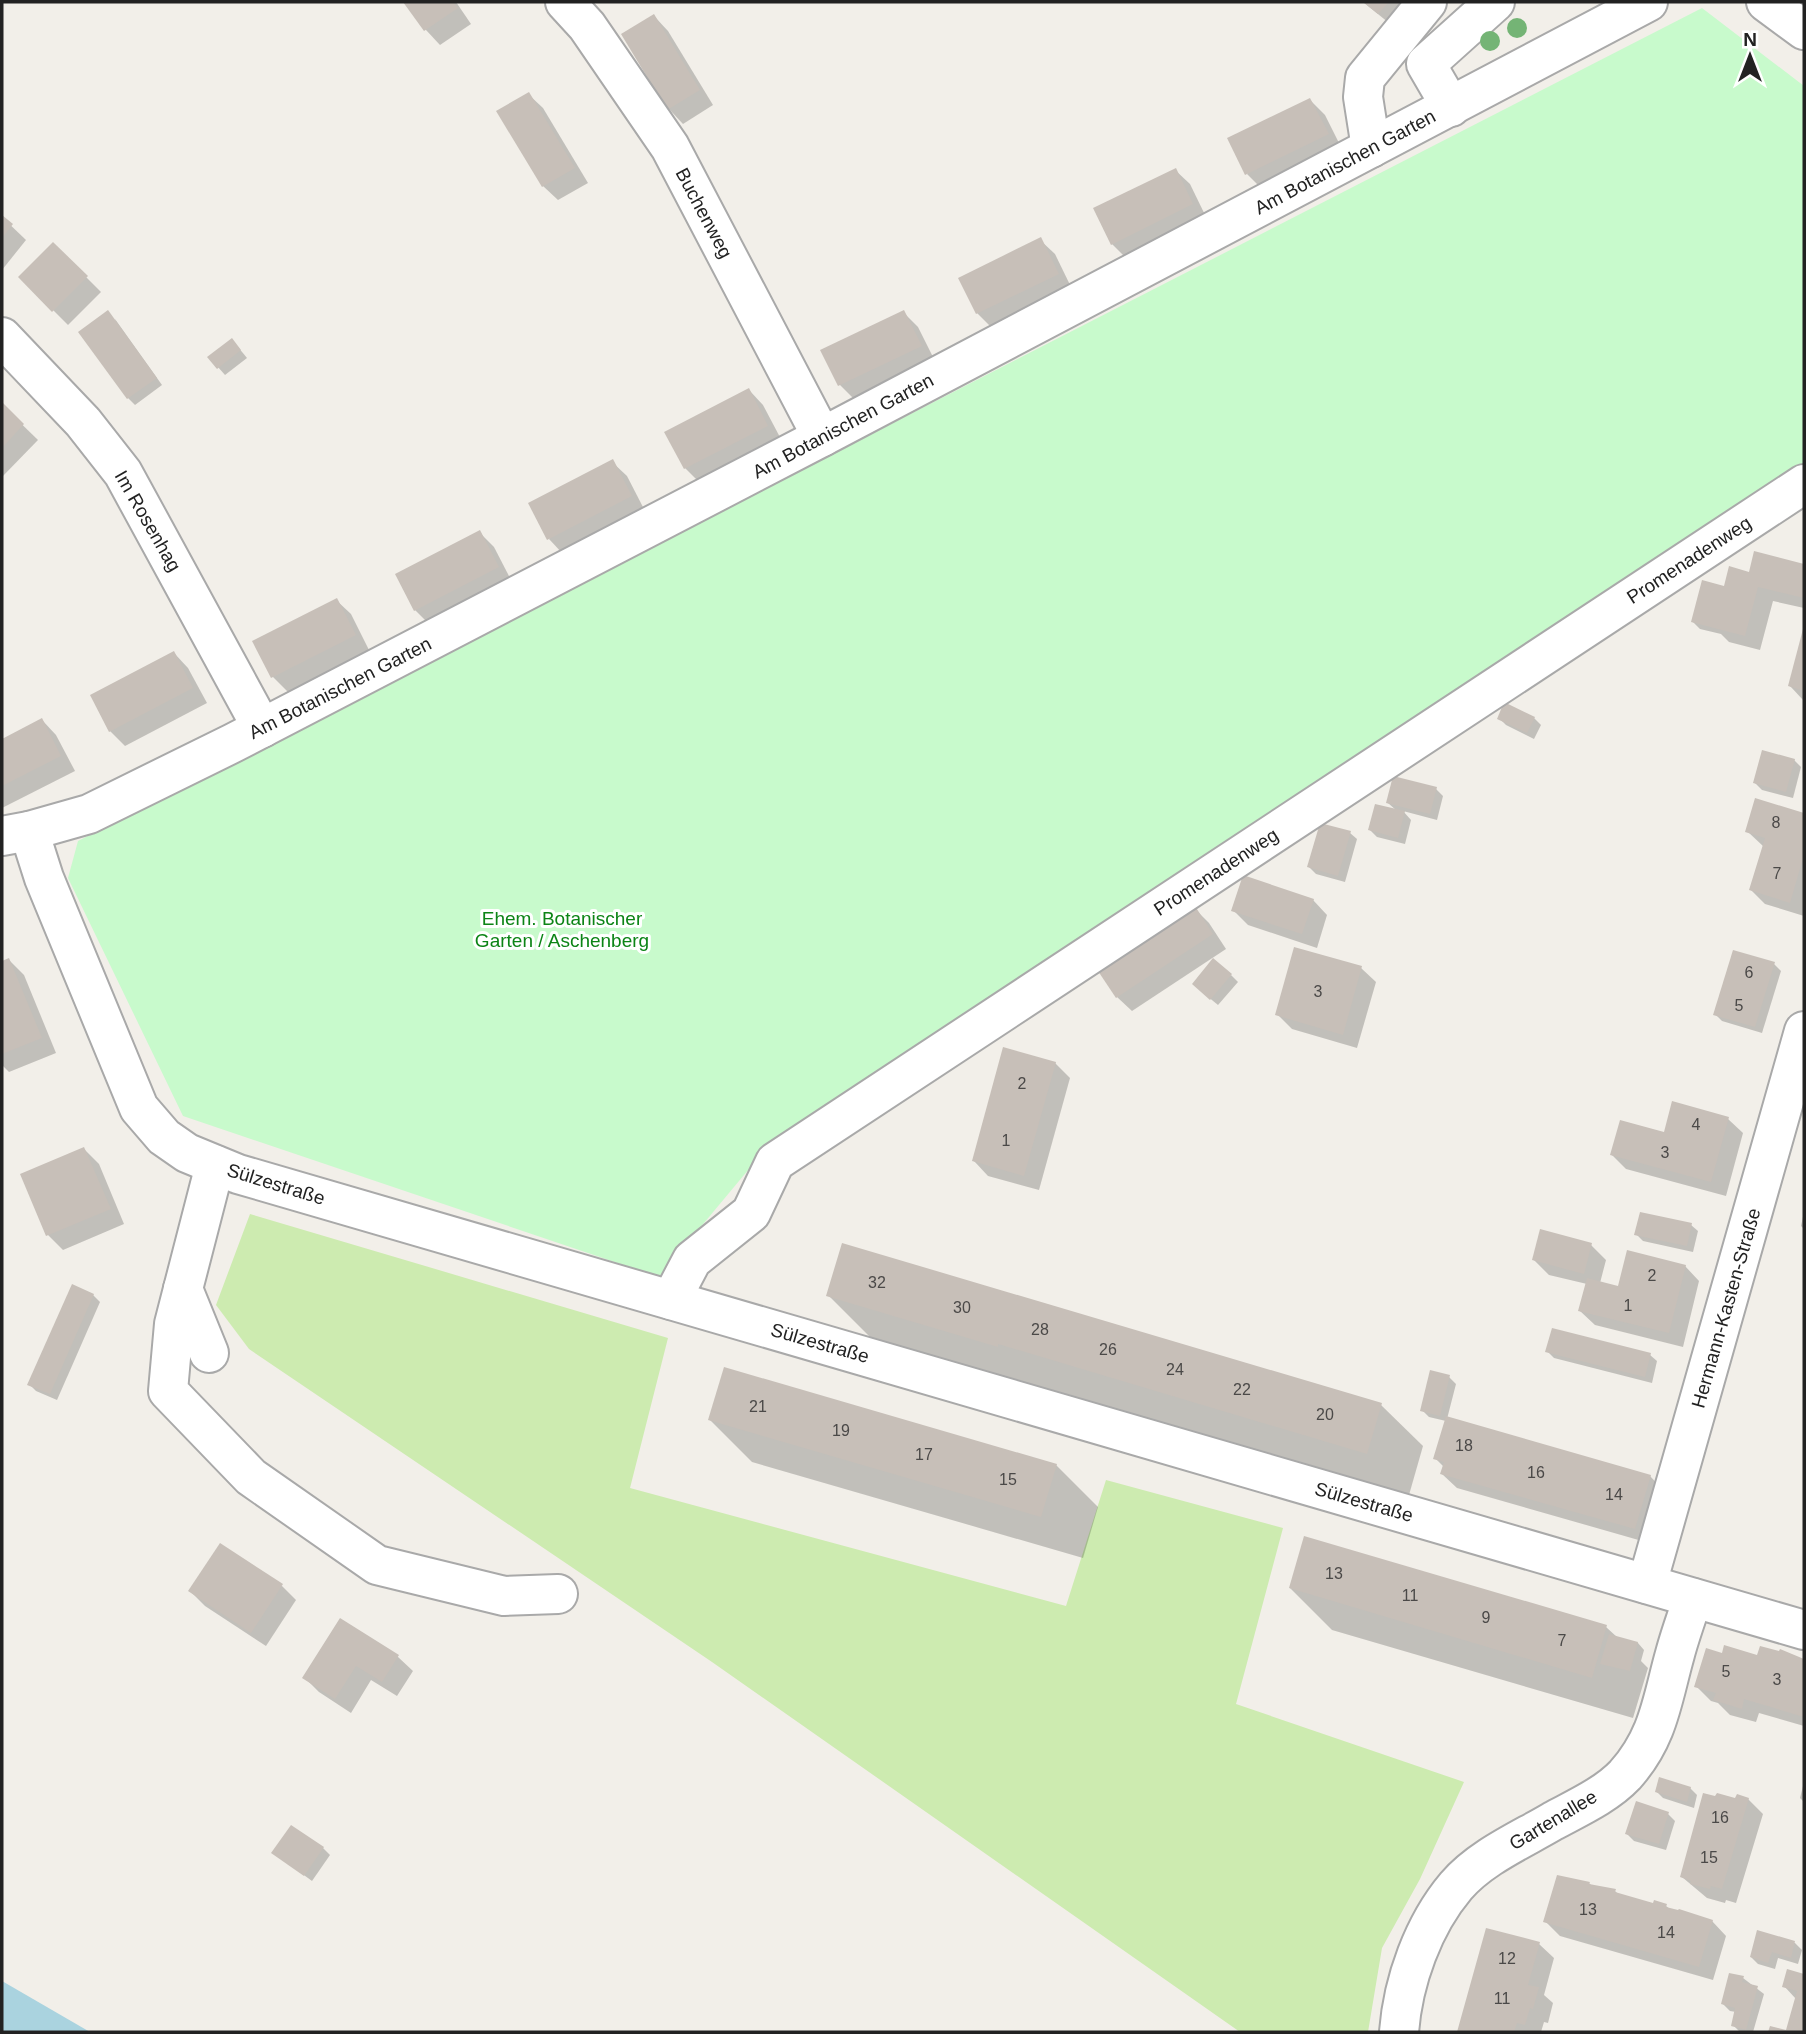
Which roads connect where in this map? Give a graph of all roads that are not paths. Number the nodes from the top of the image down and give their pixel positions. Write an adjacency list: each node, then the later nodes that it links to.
1 (565, 2): 10 (street, Buchenweg)
2 (1427, 2): 8 (street)
3 (1495, 2): 7 (street)
4 (1648, 2): 7 (street, Am Botanischen Garten)
5 (1766, 2): 6 (street)
6 (1804, 30)
7 (1451, 107): 8 (street, Am Botanischen Garten)
8 (1371, 148): 10 (street, Am Botanischen Garten)
9 (2, 337): 12 (street, Im Rosenhag)
10 (822, 437): 12 (street, Am Botanischen Garten)
11 (1804, 484): 17 (street, Promenadenweg)
12 (262, 728): 13 (street, Am Botanischen Garten)
13 (15, 834): 15 (street, Sülzestraße)
14 (1804, 1031): 19 (street, Hermann-Kasten-Straße)
15 (215, 1165): 16 (street); 17 (street, Sülzestraße)
16 (183, 1289): 18 (street); 20 (street)
17 (671, 1300): 19 (street, Sülzestraße)
18 (209, 1353)
19 (1647, 1584): 21 (street, Sülzestraße)
20 (558, 1594)
21 (1693, 1598): 22 (street, Sülzestraße); 23 (street, Gartenallee)
22 (1804, 1630)
23 (1399, 2032)

